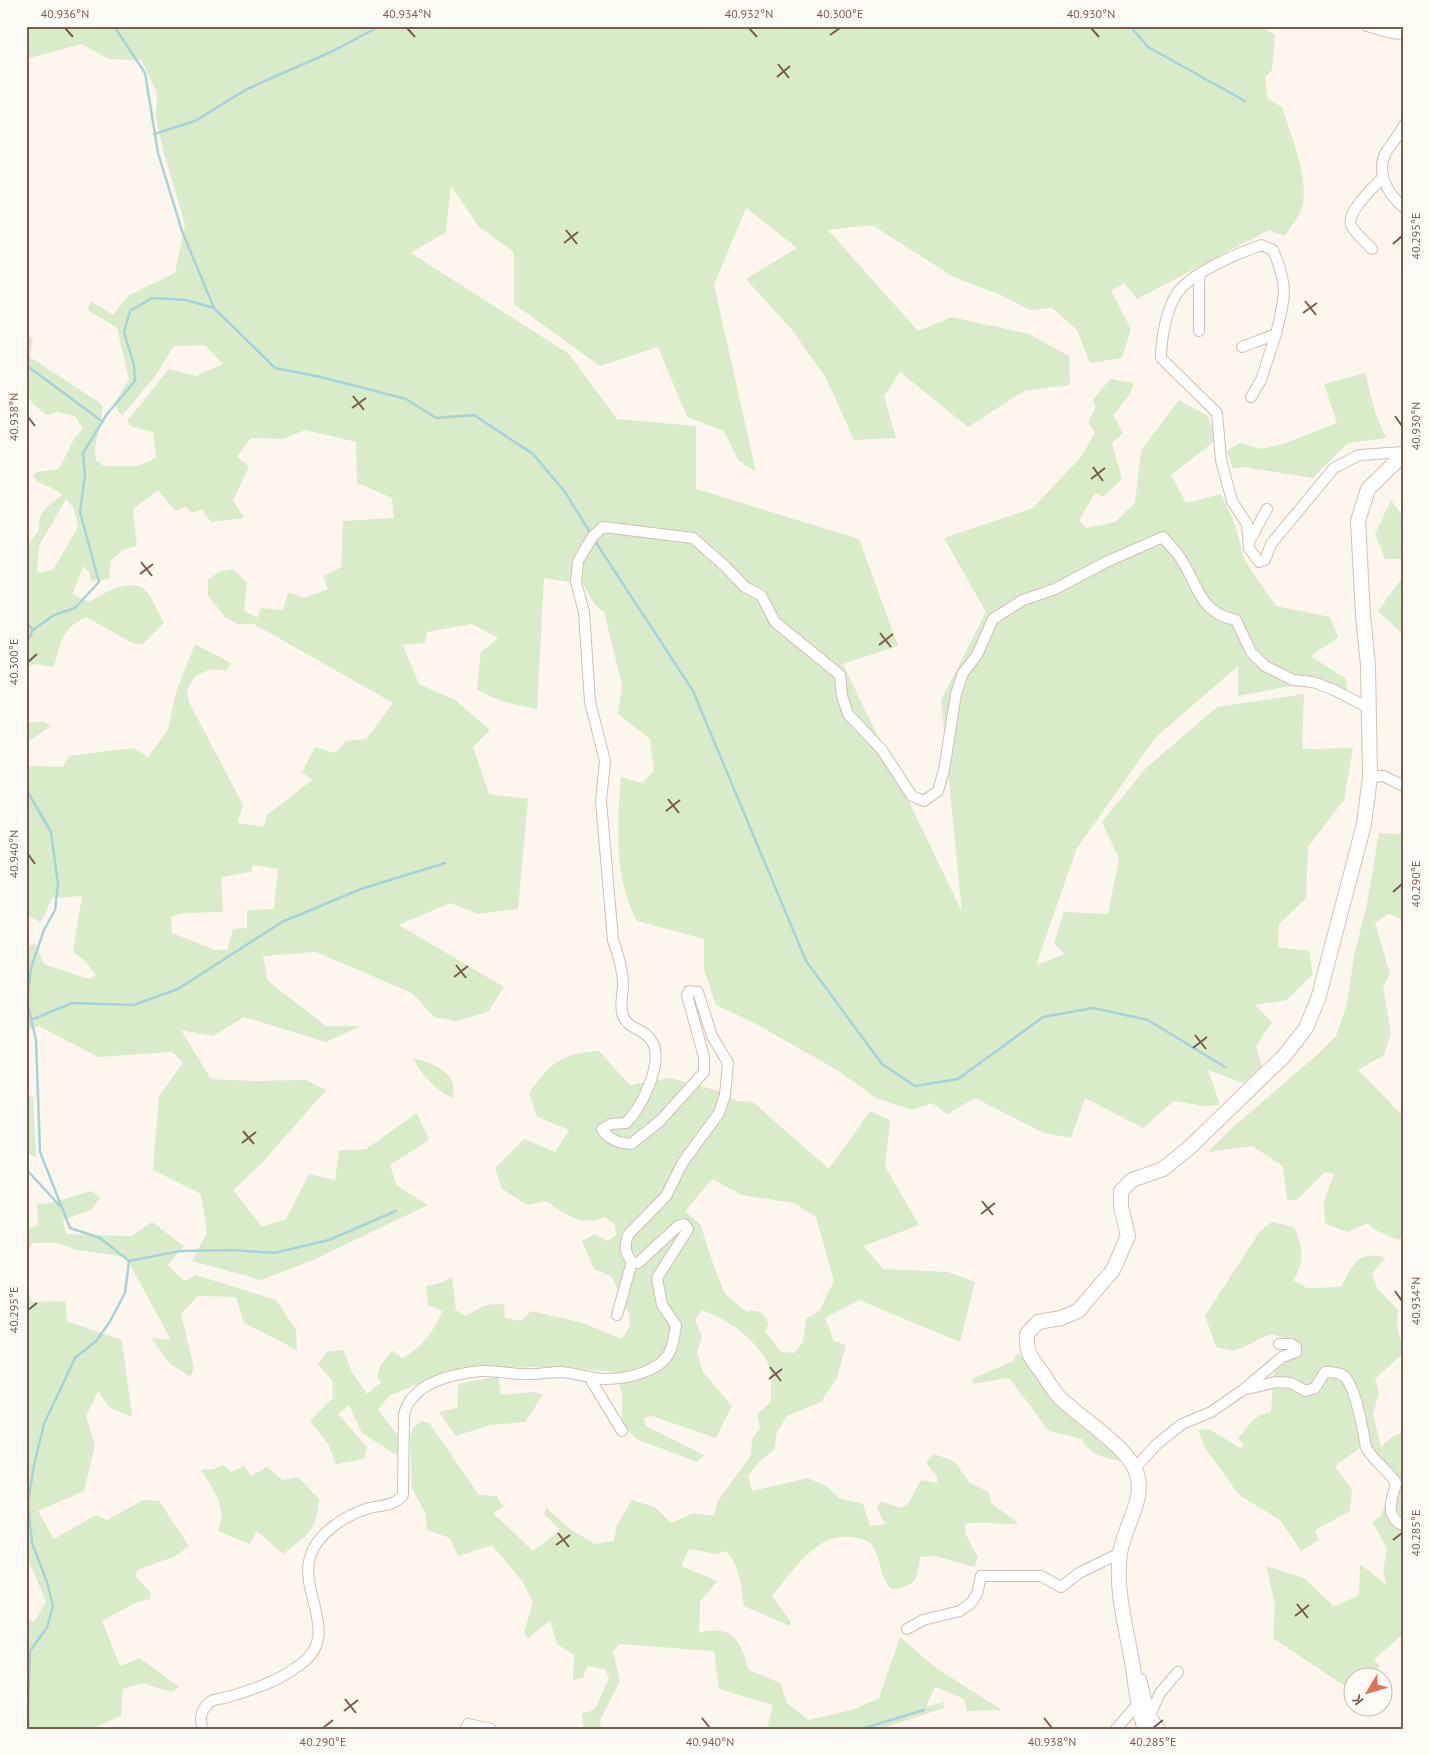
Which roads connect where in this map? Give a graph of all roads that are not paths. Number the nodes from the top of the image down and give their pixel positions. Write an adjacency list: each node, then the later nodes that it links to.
1 (1367, 26): 2 (street)
2 (1404, 34)
3 (1403, 120): 4 (street)
4 (1383, 177): 5 (street); 6 (street)
5 (1404, 208)
6 (1372, 248)
7 (1199, 276): 8 (street); 9 (street); 14 (street)
8 (1199, 331)
9 (1276, 334): 10 (street); 11 (street)
10 (1242, 347)
11 (1251, 397)
12 (1404, 453): 14 (street); 15 (main road)
13 (1267, 509): 14 (street)
14 (1248, 542)
15 (1369, 708): 16 (main road); 18 (street)
16 (1370, 776): 17 (street); 24 (main road)
17 (1404, 786)
18 (632, 1262): 19 (street); 21 (street)
19 (617, 1315)
20 (1279, 1344): 22 (street)
21 (588, 1377): 23 (street); 32 (street)
22 (1243, 1390): 24 (street); 25 (street)
23 (622, 1431)
24 (1135, 1468): 26 (main road)
25 (1404, 1526)
26 (1120, 1554): 27 (street); 28 (main road)
27 (907, 1629)
28 (1131, 1659): 30 (main road); 31 (street)
29 (1178, 1672): 31 (street)
30 (1138, 1705): 35 (street); 36 (main road)
31 (1150, 1715): 37 (street)
32 (203, 1729)
33 (465, 1729): 34 (street)
34 (491, 1729)
35 (1116, 1729)
36 (1145, 1729)
37 (1160, 1729)

